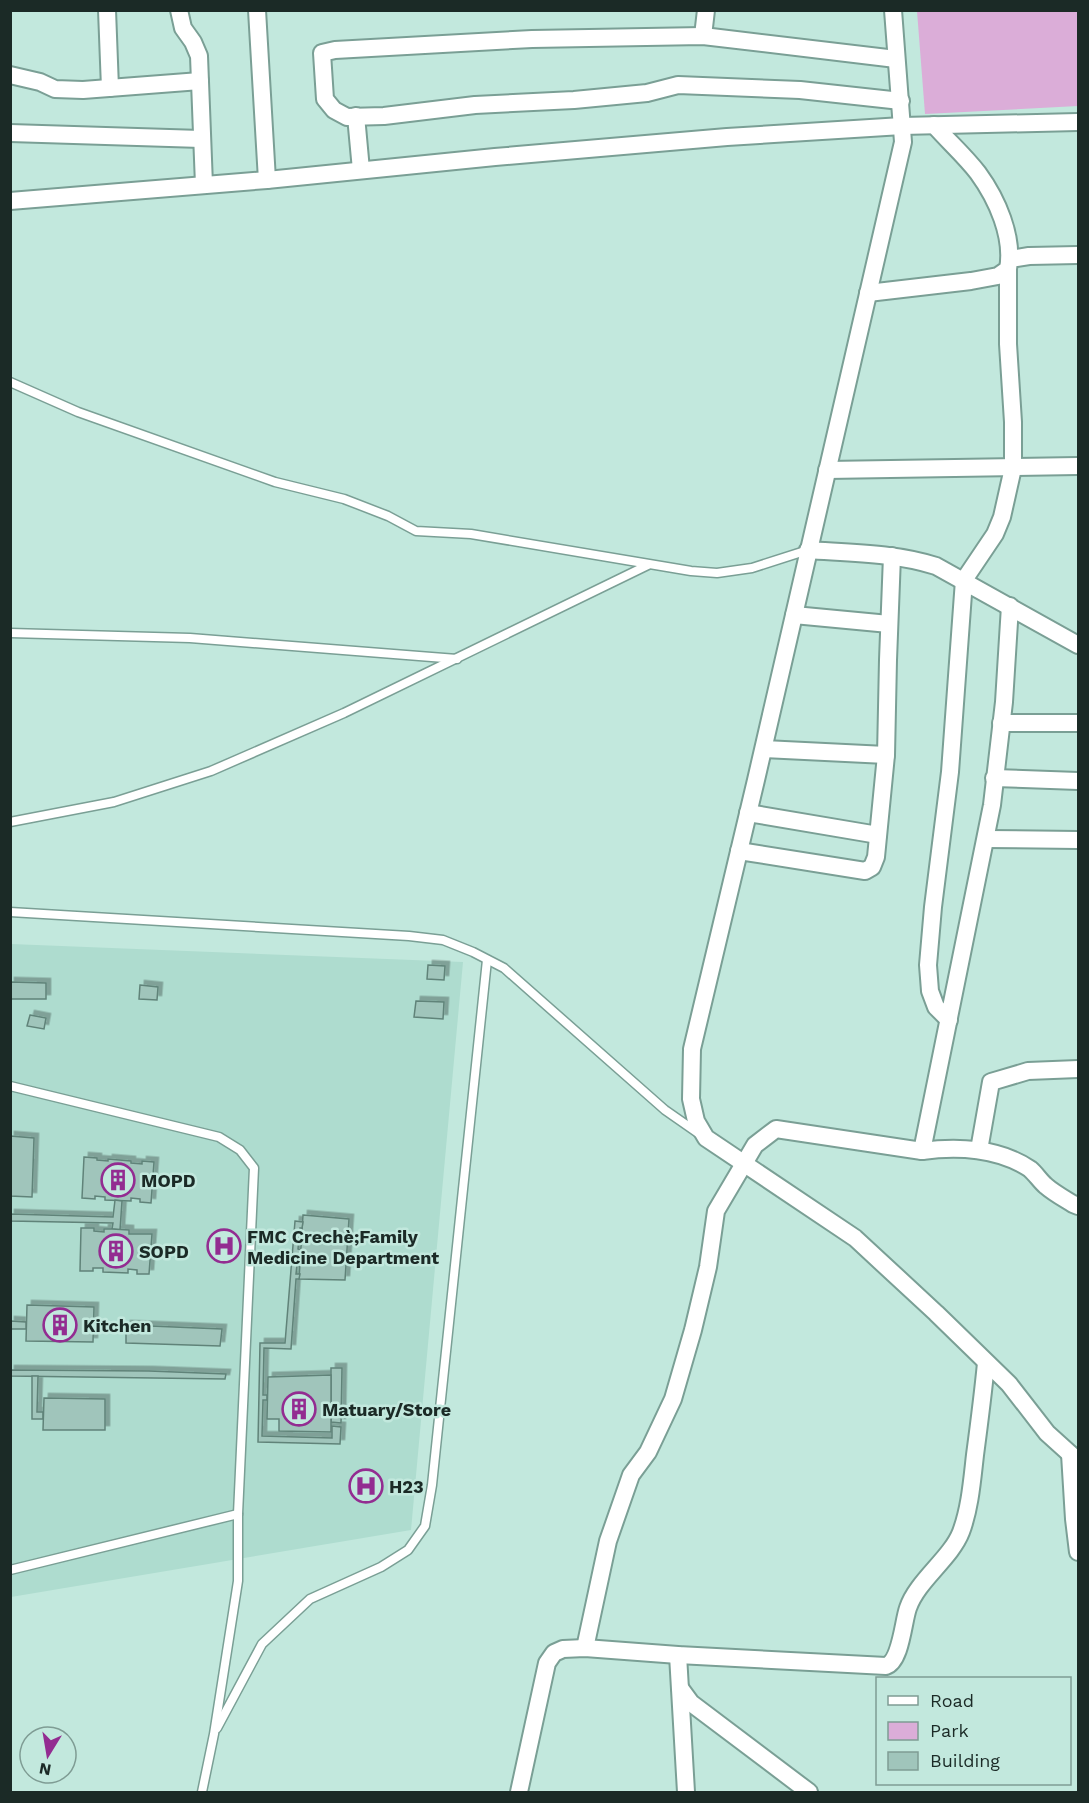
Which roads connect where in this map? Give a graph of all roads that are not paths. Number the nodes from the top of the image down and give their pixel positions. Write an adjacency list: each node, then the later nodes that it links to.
1 (107, 10): 10 (street)
2 (180, 10): 9 (street)
3 (257, 10): 19 (street)
4 (706, 10): 6 (street)
5 (893, 10): 7 (street)
6 (703, 36): 7 (street); 12 (street)
7 (896, 58): 11 (street)
8 (10, 75): 10 (street)
9 (200, 81): 10 (street); 17 (street)
10 (110, 88)
11 (901, 101): 12 (street); 15 (street)
12 (356, 116): 18 (street)
13 (1075, 124): 14 (street)
14 (933, 125): 15 (street); 23 (street)
15 (903, 126): 18 (street); 24 (street)
16 (10, 133): 17 (street)
17 (201, 139): 20 (street)
18 (361, 170): 19 (street)
19 (267, 180): 20 (street)
20 (204, 185): 21 (street)
21 (10, 201)
22 (1078, 255): 23 (street)
23 (1009, 264): 24 (street); 27 (street)
24 (868, 293): 28 (street)
25 (10, 382): 31 (lane)
26 (1078, 466): 27 (street)
27 (1013, 468): 28 (street); 32 (street)
28 (826, 470): 29 (street)
29 (808, 550): 30 (street); 31 (lane); 34 (street)
30 (892, 556): 32 (street); 35 (street)
31 (649, 564): 38 (lane)
32 (964, 580): 33 (street); 53 (street)
33 (1010, 606): 37 (street); 39 (street)
34 (794, 615): 35 (street); 41 (street)
35 (889, 624): 42 (street)
36 (10, 633): 38 (lane)
37 (1078, 645)
38 (457, 659): 46 (lane)
39 (1001, 723): 40 (street); 43 (street)
40 (1078, 723)
41 (764, 749): 42 (street); 45 (street)
42 (886, 755): 47 (street)
43 (994, 778): 44 (street); 48 (street)
44 (1078, 782)
45 (748, 813): 47 (street); 50 (street)
46 (10, 822)
47 (878, 835): 50 (street)
48 (986, 839): 49 (street); 53 (street)
49 (1078, 840)
50 (739, 851): 56 (street)
51 (10, 912): 52 (lane)
52 (487, 960): 56 (lane); 69 (lane)
53 (949, 1020): 58 (street)
54 (1078, 1069): 57 (street)
55 (10, 1086): 63 (lane)
56 (706, 1138): 59 (street)
57 (979, 1150): 58 (street); 60 (street)
58 (922, 1151): 59 (street)
59 (744, 1164): 61 (street); 66 (street)
60 (1078, 1206)
61 (987, 1363): 62 (street); 67 (street)
62 (1074, 1457): 64 (street)
63 (238, 1514): 65 (lane); 69 (lane)
64 (1078, 1552)
65 (10, 1570)
66 (585, 1648): 67 (street); 71 (street)
67 (678, 1655): 68 (street)
68 (680, 1688): 72 (street); 73 (street)
69 (214, 1734): 70 (lane)
70 (202, 1792)
71 (519, 1792)
72 (686, 1792)
73 (809, 1792)

